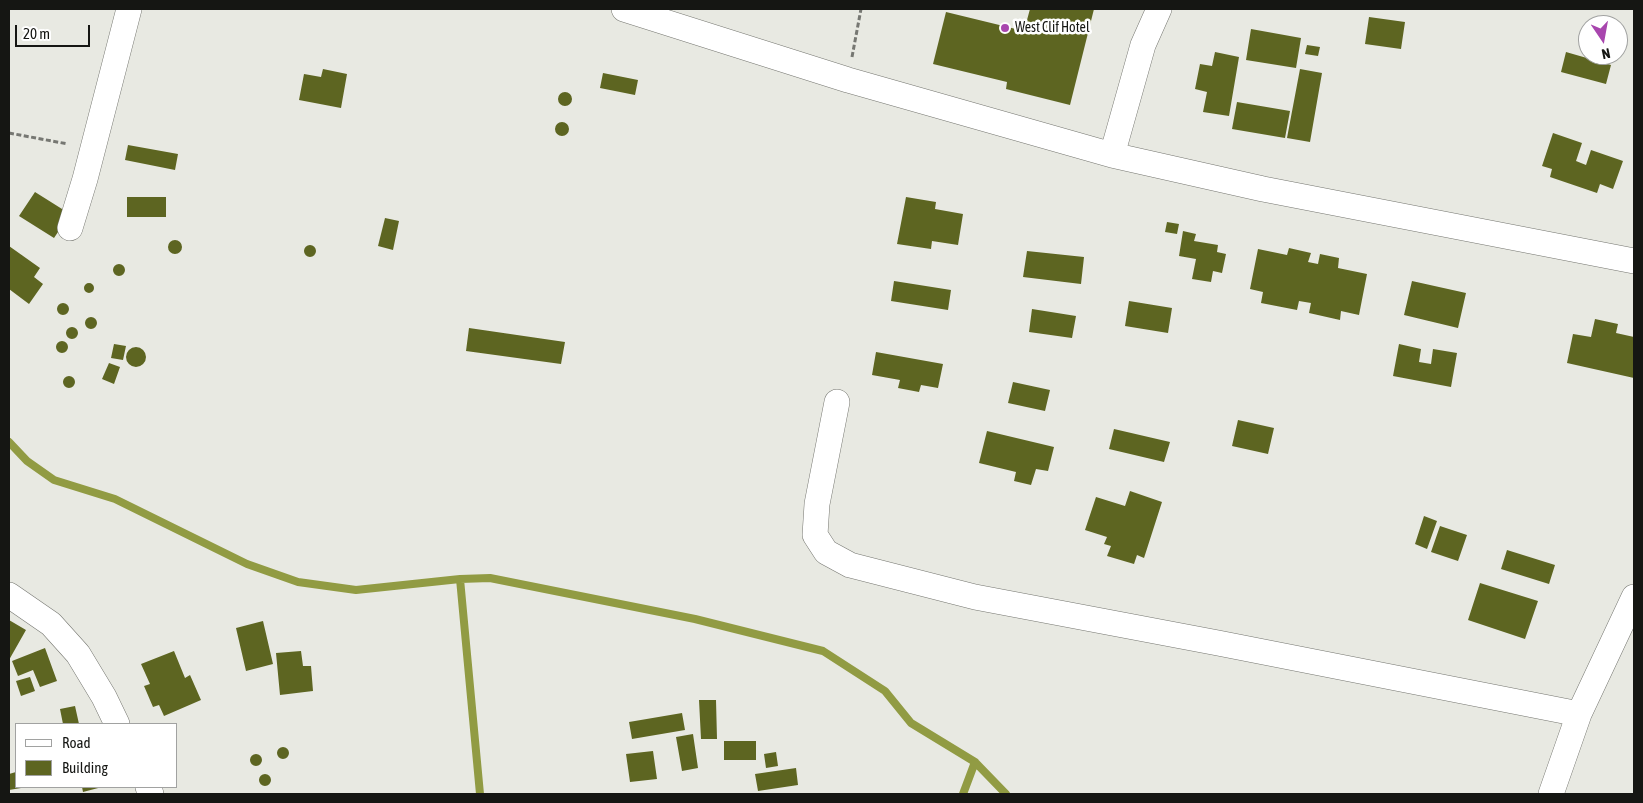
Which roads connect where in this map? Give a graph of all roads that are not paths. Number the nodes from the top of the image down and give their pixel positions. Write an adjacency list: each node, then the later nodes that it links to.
1 (129, 9): 5 (street)
2 (624, 9): 4 (street)
3 (1159, 9): 4 (street)
4 (1112, 155): 6 (street)
5 (70, 228)
6 (1634, 261)
7 (837, 402): 10 (street)
8 (9, 595): 11 (street)
9 (1634, 597): 10 (street)
10 (1579, 714): 12 (street)
11 (117, 723)
12 (1551, 794)

